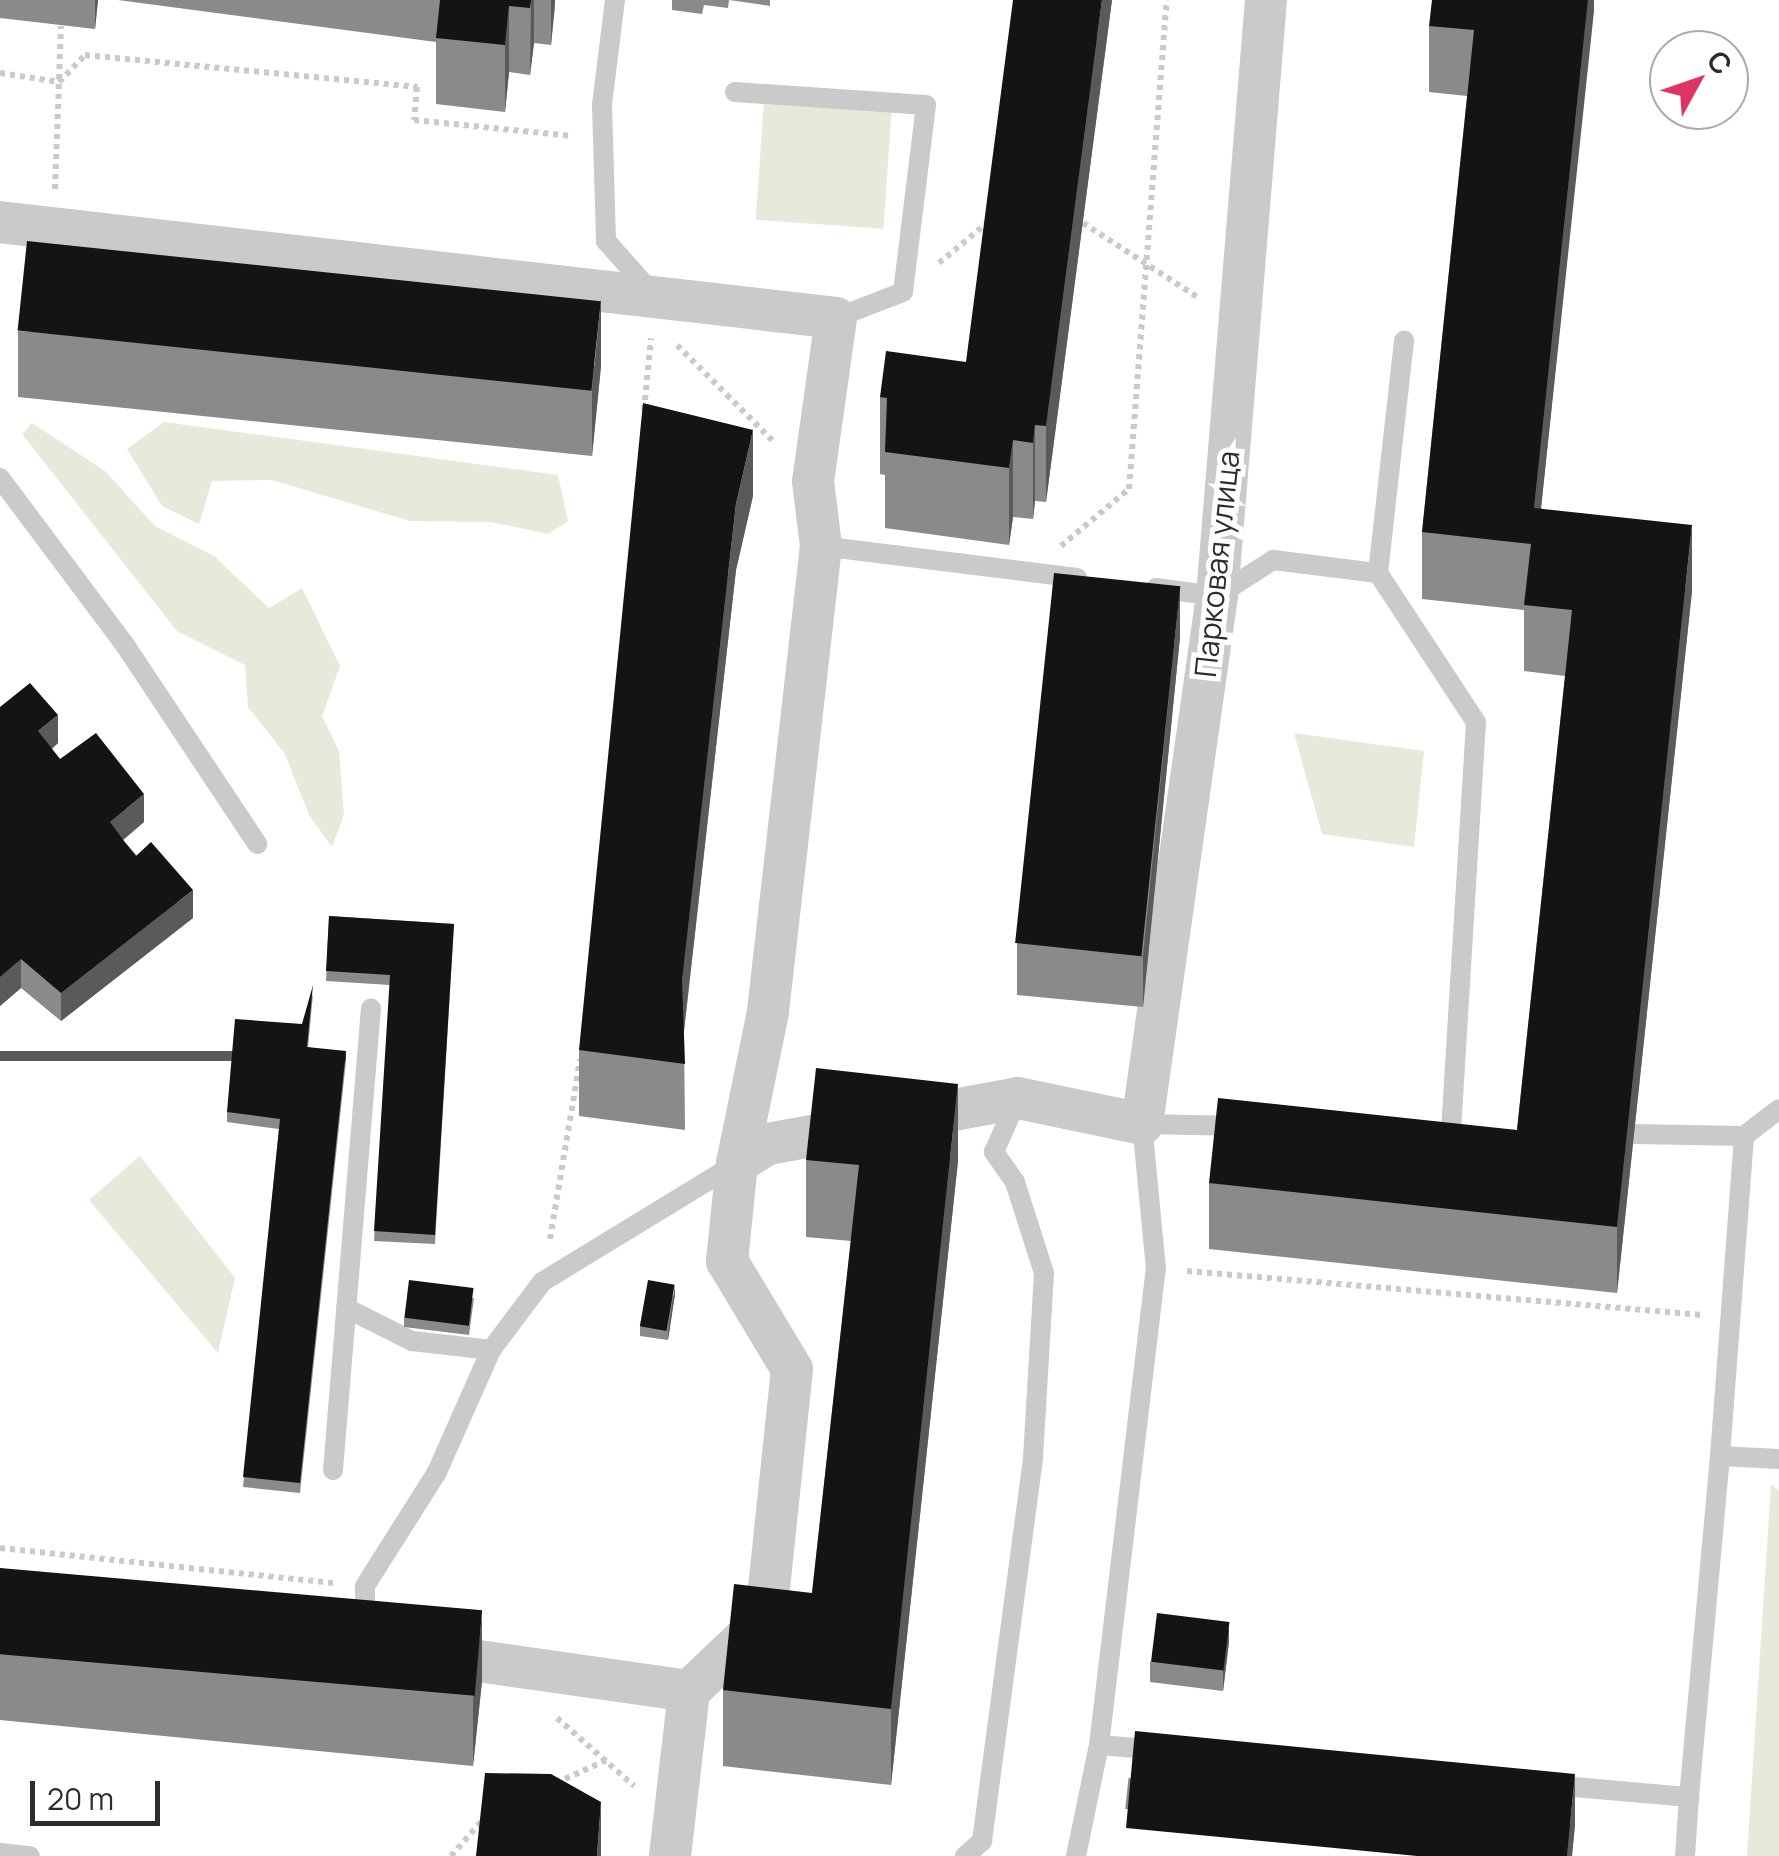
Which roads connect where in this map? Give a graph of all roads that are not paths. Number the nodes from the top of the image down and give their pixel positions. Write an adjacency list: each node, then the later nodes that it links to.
1 (615, 0): 5 (lane)
2 (1266, 0): 13 (street, Парковая улица)
3 (735, 92): 6 (lane)
4 (0, 222): 5 (street)
5 (656, 296): 6 (street)
6 (836, 318): 9 (street)
7 (1404, 340): 10 (lane)
8 (0, 478): 14 (lane)
9 (822, 546): 11 (lane); 23 (street)
10 (1378, 573): 13 (lane); 20 (lane)
11 (1098, 581)
12 (1138, 586): 13 (lane)
13 (1217, 596): 18 (street, Парковая улица)
14 (257, 844)
15 (371, 1009): 24 (lane)
16 (1018, 1098): 18 (street); 23 (street); 38 (lane)
17 (1779, 1110): 22 (lane)
18 (1142, 1124): 19 (lane); 31 (lane)
19 (1258, 1126)
20 (1450, 1128)
21 (1634, 1134): 22 (lane)
22 (1744, 1136): 26 (lane)
23 (737, 1163): 25 (lane); 30 (street)
24 (346, 1308): 25 (lane); 28 (lane)
25 (491, 1350): 29 (lane)
26 (1720, 1456): 27 (lane); 34 (lane)
27 (1779, 1459)
28 (333, 1470)
29 (346, 1642): 30 (street)
30 (689, 1691): 35 (street)
31 (1099, 1745): 32 (lane); 39 (lane)
32 (1178, 1752)
33 (1532, 1783): 34 (lane)
34 (1690, 1797): 40 (lane)
35 (677, 1847)
36 (0, 1854): 37 (lane)
37 (30, 1856)
38 (966, 1856)
39 (1076, 1856)
40 (1686, 1856)

